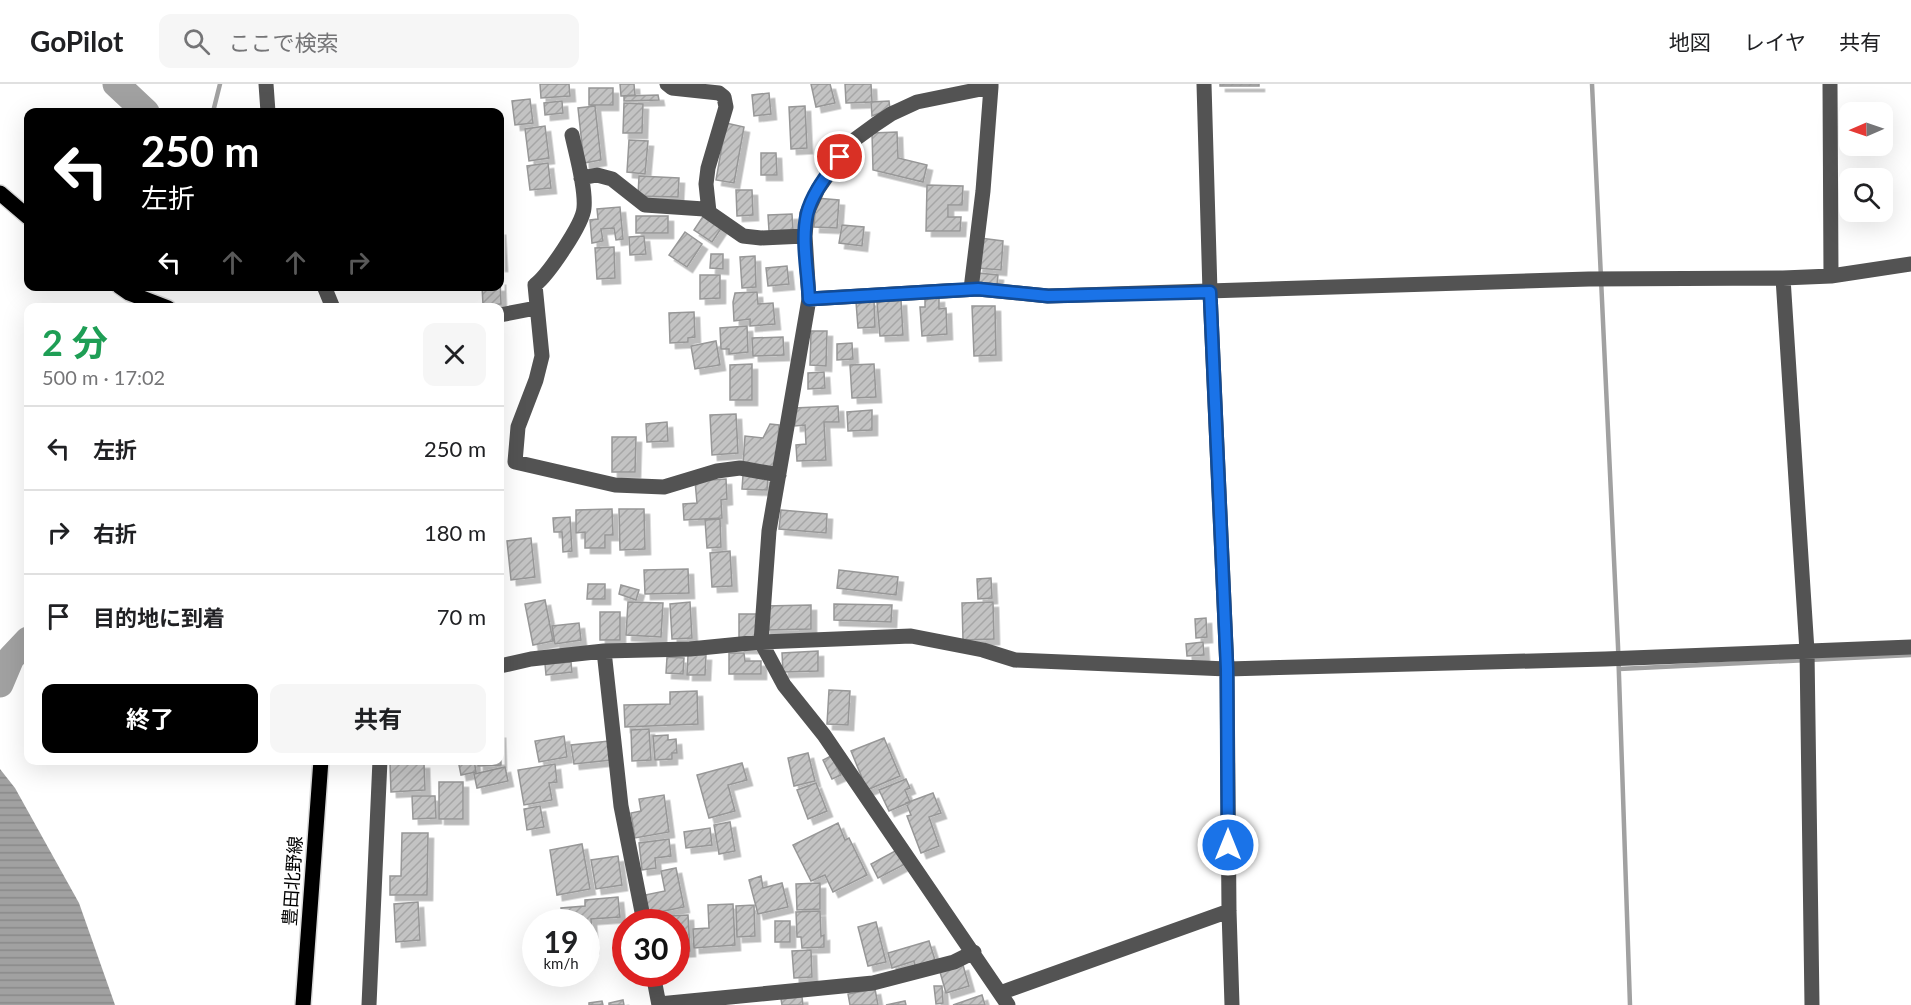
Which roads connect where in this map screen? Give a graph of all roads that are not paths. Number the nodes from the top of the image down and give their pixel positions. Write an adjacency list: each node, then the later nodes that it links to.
1 (266, 84): 6 (street)
2 (667, 84): 10 (street)
3 (1204, 84): 18 (street)
4 (1830, 84): 14 (street)
5 (991, 85): 12 (street); 16 (street)
6 (268, 108)
7 (572, 135): 8 (street)
8 (581, 178): 10 (street); 21 (street)
9 (0, 193): 11 (main road)
10 (709, 212): 12 (street)
11 (24, 214)
12 (805, 236): 19 (street)
13 (1911, 264): 14 (street)
14 (1831, 276): 15 (street)
15 (1784, 278): 18 (street); 27 (street)
16 (971, 290): 18 (street); 19 (street)
17 (126, 291): 20 (main road)
18 (1210, 292): 29 (street)
19 (809, 299): 23 (street)
20 (155, 303)
21 (536, 308): 22 (street); 23 (street)
22 (504, 314)
23 (780, 475): 24 (street)
24 (761, 642): 26 (street); 29 (street); 34 (street)
25 (1911, 647): 27 (street)
26 (604, 651): 28 (street); 32 (street)
27 (1807, 651): 29 (street); 41 (street)
28 (504, 665)
29 (1227, 669): 33 (street)
30 (321, 765): 38 (main road, 豊田北野線)
31 (380, 765): 39 (street)
32 (641, 909)
33 (1228, 911): 36 (street); 40 (street)
34 (974, 952): 36 (street); 37 (street)
35 (656, 987): 37 (street)
36 (1004, 999)
37 (659, 1004)
38 (303, 1005)
39 (369, 1005)
40 (1232, 1005)
41 (1812, 1005)

